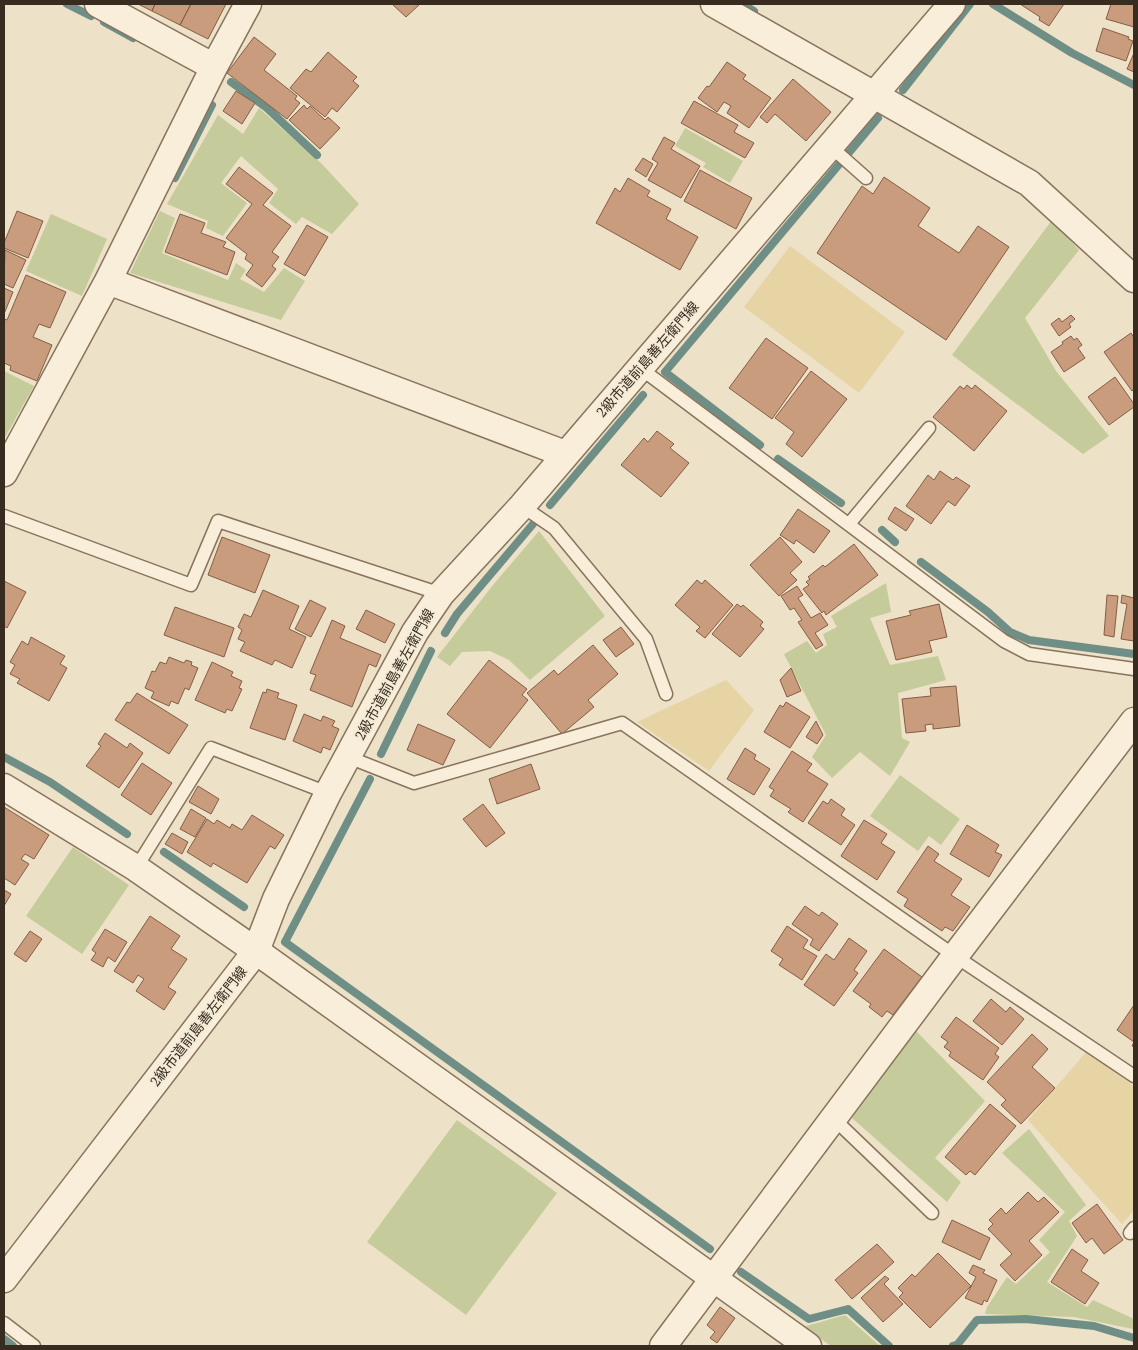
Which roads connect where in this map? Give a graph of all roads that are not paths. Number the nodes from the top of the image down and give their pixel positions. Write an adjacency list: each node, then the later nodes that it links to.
1 (98, 4): 5 (street)
2 (248, 4): 5 (street)
3 (714, 4): 6 (street)
4 (952, 4): 6 (street, 2級市道前島善左衛門線)
5 (214, 67): 10 (street)
6 (874, 96): 7 (street, 2級市道前島善左衛門線); 9 (street)
7 (833, 148): 8 (lane); 11 (street, 2級市道前島善左衛門線)
8 (866, 178)
9 (1134, 279)
10 (108, 280): 13 (street); 14 (street)
11 (640, 368): 13 (street, 2級市道前島善左衛門線); 17 (lane)
12 (929, 428): 17 (lane)
13 (566, 454): 15 (street, 2級市道前島善左衛門線)
14 (4, 473)
15 (522, 506): 18 (street, 2級市道前島善左衛門線); 20 (lane)
16 (4, 516): 18 (lane)
17 (849, 524): 19 (lane)
18 (441, 594): 22 (street, 2級市道前島善左衛門線)
19 (1134, 669)
20 (666, 694)
21 (1134, 721): 27 (street)
22 (348, 756): 24 (street, 2級市道前島善左衛門線); 27 (lane)
23 (4, 787): 25 (street)
24 (328, 793): 25 (lane); 26 (street, 2級市道前島善左衛門線)
25 (136, 868): 26 (street)
26 (256, 951): 31 (street, 2級市道前島善左衛門線); 32 (street)
27 (955, 956): 28 (lane); 29 (street)
28 (1134, 1076)
29 (833, 1118): 30 (lane); 32 (street)
30 (932, 1212)
31 (4, 1279)
32 (713, 1279): 35 (street); 36 (street)
33 (4, 1323): 34 (lane)
34 (34, 1346)
35 (662, 1346)
36 (808, 1346)

